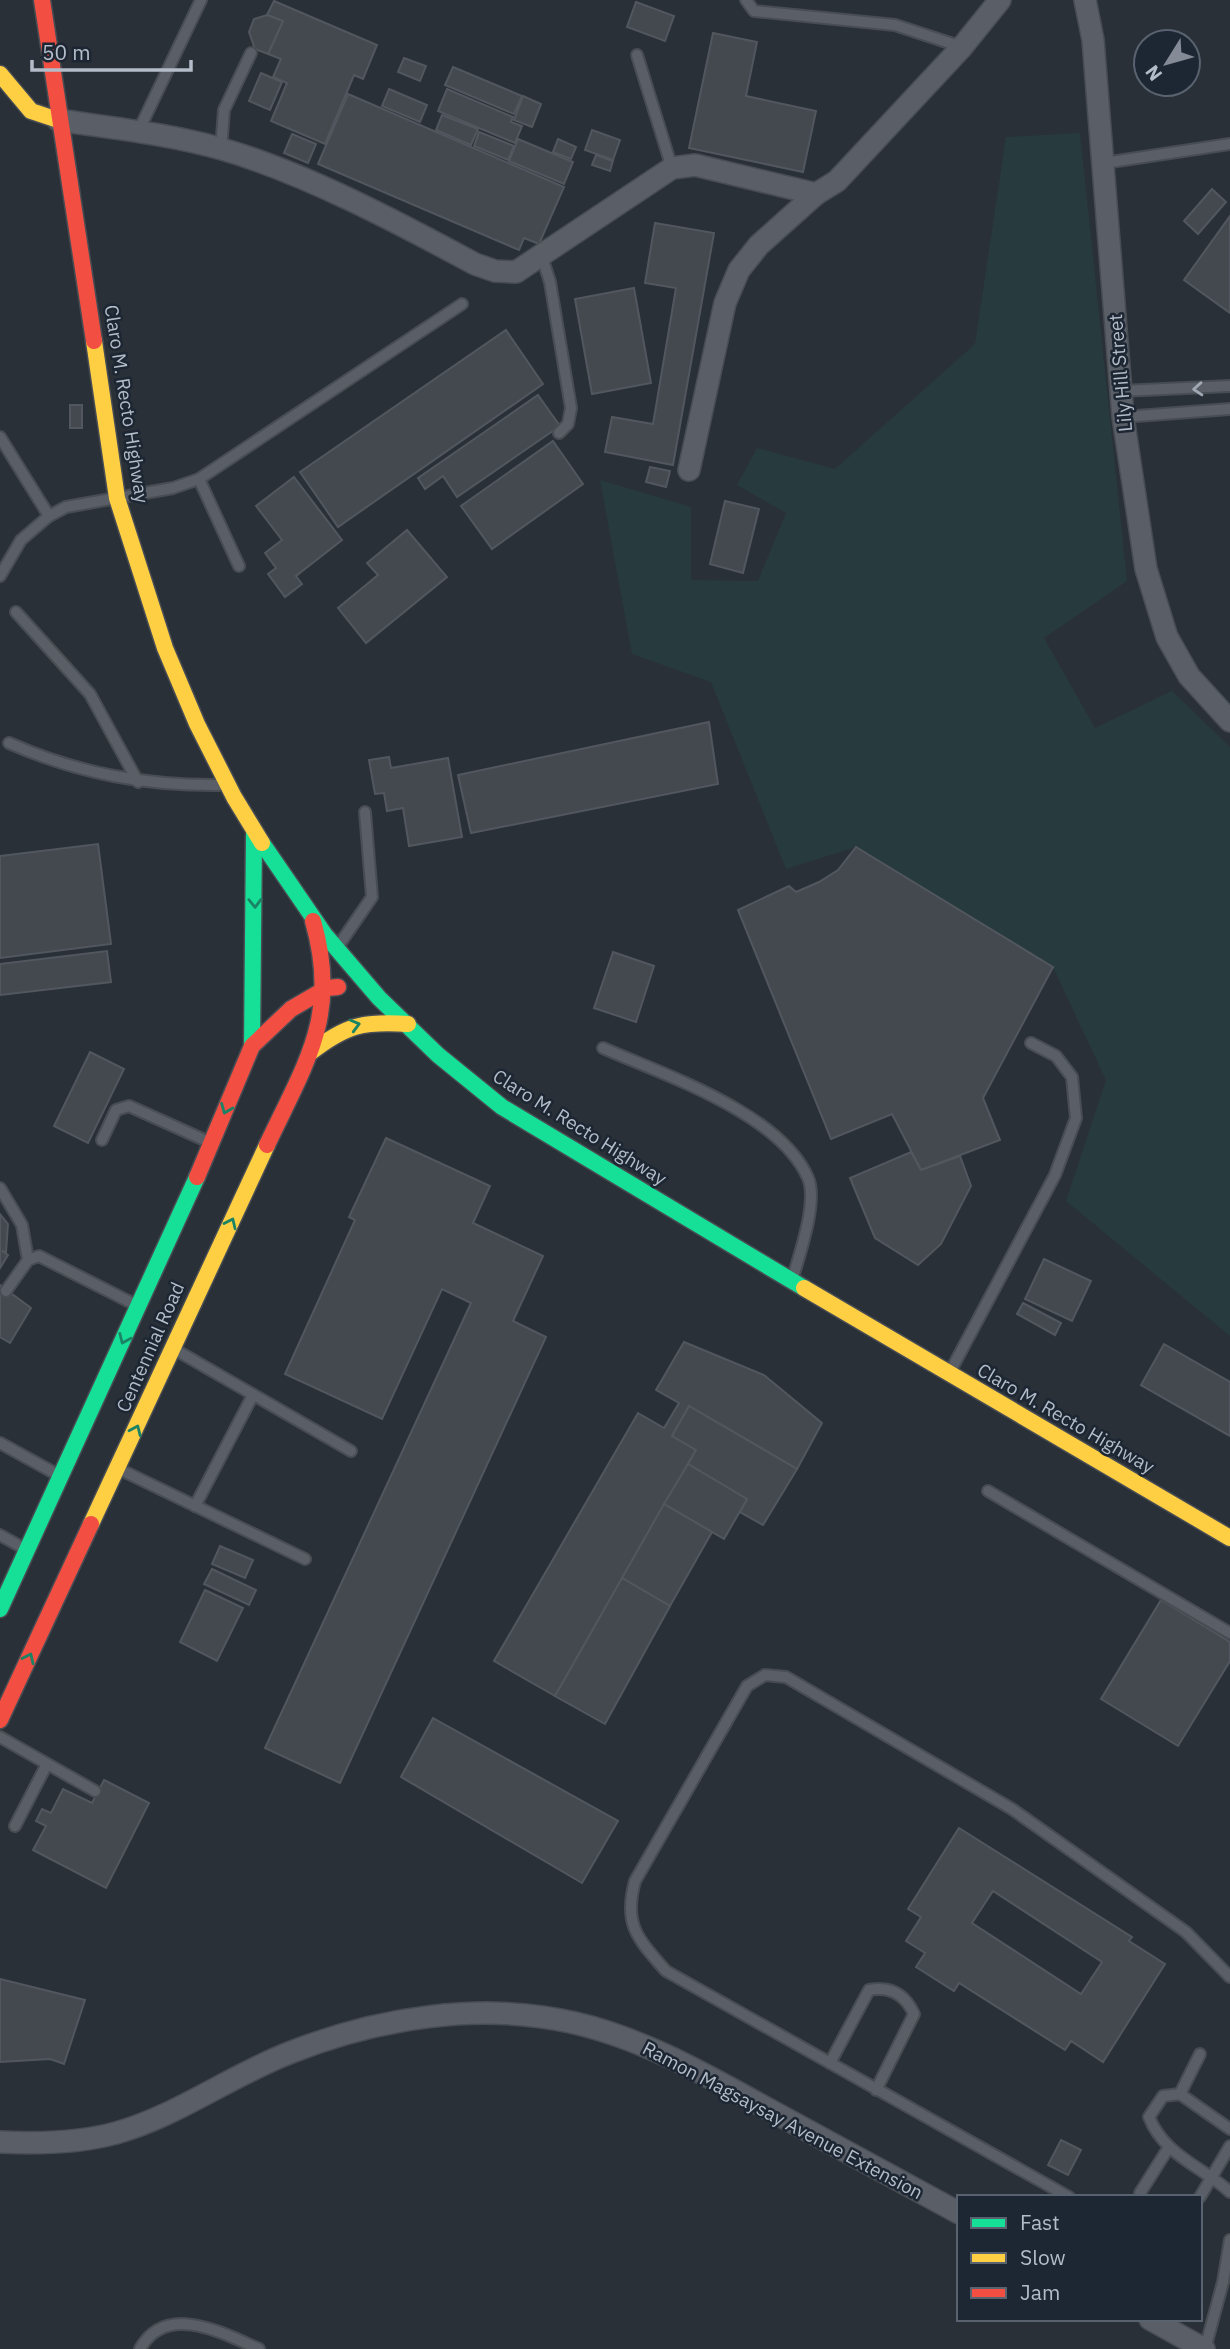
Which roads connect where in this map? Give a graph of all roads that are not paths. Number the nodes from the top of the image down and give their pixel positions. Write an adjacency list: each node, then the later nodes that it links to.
1 (42, 0): 10 (main road, Claro M. Recto Highway)
2 (201, 0): 11 (lane)
3 (746, 0): 6 (lane)
4 (1000, 0): 6 (street)
5 (1085, 0): 14 (street, Lily Hill Street)
6 (962, 47): 16 (street)
7 (251, 53): 13 (lane)
8 (637, 55): 15 (lane)
9 (0, 74): 10 (main road)
10 (58, 120): 11 (street); 27 (main road, Claro M. Recto Highway)
11 (138, 132): 13 (street)
12 (1230, 144): 14 (lane)
13 (221, 149): 17 (street)
14 (1104, 163): 20 (street, Lily Hill Street)
15 (672, 169): 16 (street); 17 (street)
16 (816, 194): 25 (street)
17 (542, 257): 23 (lane)
18 (462, 304): 26 (lane)
19 (1230, 386): 20 (lane, one-way to 20)
20 (1121, 391): 22 (street, Lily Hill Street)
21 (1230, 409): 22 (lane)
22 (1123, 417): 32 (street, Lily Hill Street)
23 (559, 433)
24 (0, 437): 28 (lane)
25 (689, 470)
26 (199, 479): 27 (lane); 29 (lane)
27 (118, 499): 28 (lane); 35 (main road, Claro M. Recto Highway)
28 (49, 516): 30 (lane)
29 (239, 566)
30 (0, 576)
31 (16, 612): 34 (lane)
32 (1230, 721)
33 (9, 743): 34 (lane)
34 (138, 782): 35 (lane)
35 (226, 785): 37 (main road, Claro M. Recto Highway)
36 (365, 812): 39 (lane)
37 (254, 835): 38 (main road, Claro M. Recto Highway); 44 (main road, one-way to 44)
38 (310, 913): 39 (main road, Claro M. Recto Highway); 41 (main road, Centennial Road)
39 (338, 947): 40 (main road, Claro M. Recto Highway)
40 (369, 984): 41 (main road, Centennial Road); 42 (main road, Claro M. Recto Highway)
41 (327, 988): 44 (main road, Centennial Road); 46 (main road, Centennial Road)
42 (408, 1024): 46 (main road, one-way to 42); 51 (main road, Claro M. Recto Highway)
43 (1031, 1043): 55 (lane)
44 (252, 1046): 48 (main road, Centennial Road, one-way to 48)
45 (603, 1048): 51 (lane)
46 (310, 1053): 54 (main road, Centennial Road, one-way to 46)
47 (102, 1140): 48 (lane)
48 (212, 1144): 53 (main road, Centennial Road)
49 (0, 1188): 50 (lane)
50 (28, 1259): 52 (lane); 53 (lane)
51 (792, 1280): 55 (main road, Claro M. Recto Highway)
52 (6, 1291)
53 (138, 1306): 60 (main road, Centennial Road, one-way to 60)
54 (172, 1347): 56 (lane); 59 (main road, Centennial Road, one-way to 54)
55 (949, 1374): 64 (main road, Claro M. Recto Highway)
56 (254, 1395): 58 (lane); 62 (lane)
57 (0, 1443): 60 (lane)
58 (351, 1451)
59 (119, 1469): 62 (lane); 69 (main road, Centennial Road, one-way to 59)
60 (62, 1477): 65 (main road, Centennial Road)
61 (988, 1491): 68 (lane)
62 (195, 1506): 66 (lane)
63 (0, 1535): 65 (lane)
64 (1230, 1538)
65 (28, 1550): 67 (main road, Centennial Road)
66 (305, 1559)
67 (0, 1609)
68 (1230, 1633)
69 (0, 1720)
70 (0, 1737): 71 (lane)
71 (47, 1765): 72 (lane); 73 (lane)
72 (95, 1791)
73 (15, 1826)
74 (1230, 1977): 76 (lane)
75 (1200, 2054): 78 (lane)
76 (830, 2063): 77 (lane); 77 (lane)
77 (876, 2090): 86 (lane)
78 (1180, 2094): 79 (lane); 82 (lane)
79 (1230, 2129)
80 (0, 2142): 88 (street, Ramon Magsaysay Avenue Extension)
81 (1230, 2146): 83 (lane)
82 (1168, 2147): 83 (lane); 85 (lane)
83 (1213, 2177): 84 (lane); 87 (lane)
84 (1230, 2192)
85 (1140, 2193)
86 (1065, 2195)
87 (1201, 2195)
88 (957, 2212)
89 (1230, 2240): 93 (lane)
90 (1154, 2321): 93 (street)
91 (140, 2349): 92 (lane)
92 (259, 2349)
93 (1205, 2349)

